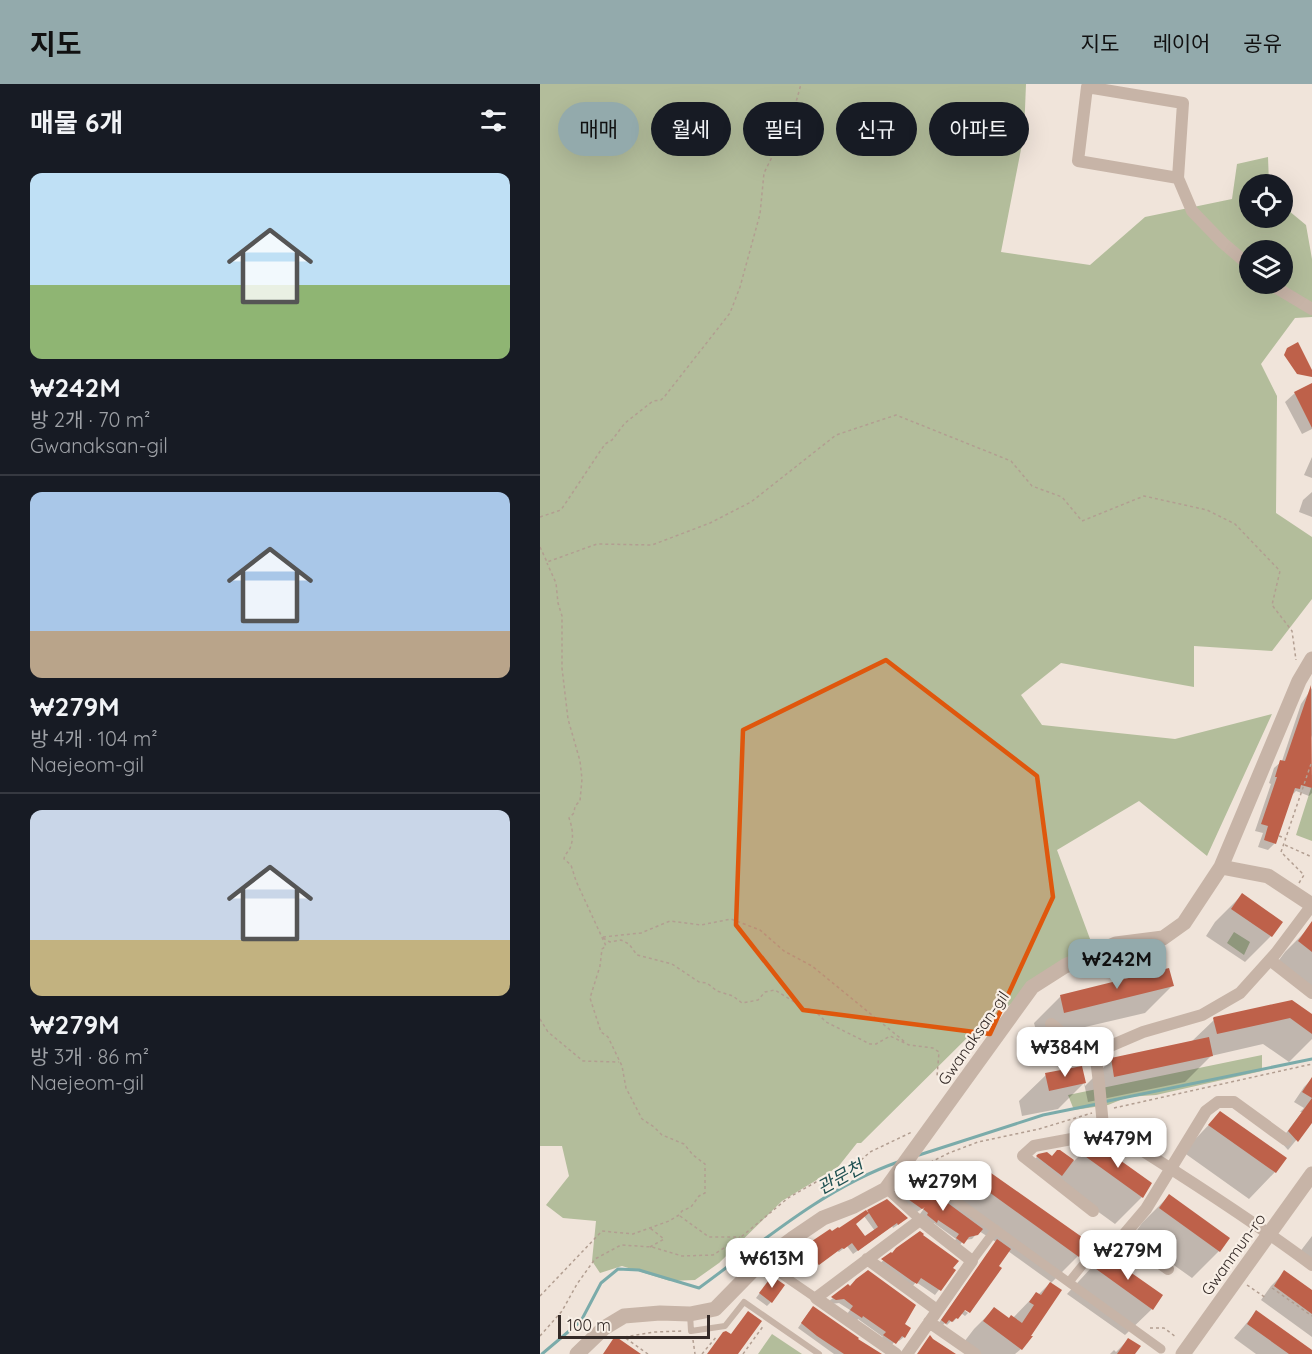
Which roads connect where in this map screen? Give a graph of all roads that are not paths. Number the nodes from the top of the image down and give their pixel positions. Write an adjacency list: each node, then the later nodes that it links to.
1 (1178, 178): 1 (street); 2 (street)
2 (1239, 257)
3 (1287, 294): 4 (street)
4 (1312, 309)
5 (1312, 659): 6 (street, Gwanaksan-gil)
6 (1221, 867): 7 (street); 14 (street, Gwanaksan-gil)
7 (1312, 905): 8 (street)
8 (1270, 960): 9 (street); 11 (street)
9 (1312, 993)
10 (1051, 1024): 11 (street)
11 (1088, 1051): 12 (street, bridge)
12 (1103, 1126): 15 (street); 18 (street)
13 (1286, 1140): 15 (street)
14 (906, 1163): 17 (street, Gwanaksan-gil); 20 (street)
15 (1172, 1168): 21 (street); 22 (street)
16 (1312, 1174): 21 (street, Gwanmun-ro)
17 (886, 1189): 19 (street); 24 (street, Gwanaksan-gil)
18 (1093, 1211)
19 (920, 1220): 23 (street); 25 (street)
20 (996, 1229): 25 (street); 29 (street)
21 (1269, 1234): 27 (street); 40 (street, Gwanmun-ro)
22 (1124, 1236): 26 (street); 28 (street)
23 (867, 1259): 30 (street); 31 (street)
24 (762, 1261): 30 (street); 32 (street, Gwanaksan-gil)
25 (972, 1261): 31 (street)
26 (1086, 1261): 29 (street)
27 (1312, 1265)
28 (1168, 1269)
29 (1069, 1282): 34 (street)
30 (816, 1298): 37 (street)
31 (937, 1310): 33 (street)
32 (690, 1314): 35 (street, Gwanaksan-gil); 36 (lane)
33 (929, 1322): 38 (street); 39 (street)
34 (1161, 1349)
35 (577, 1354)
36 (819, 1354)
37 (896, 1354)
38 (907, 1354)
39 (975, 1354)
40 (1184, 1354)

